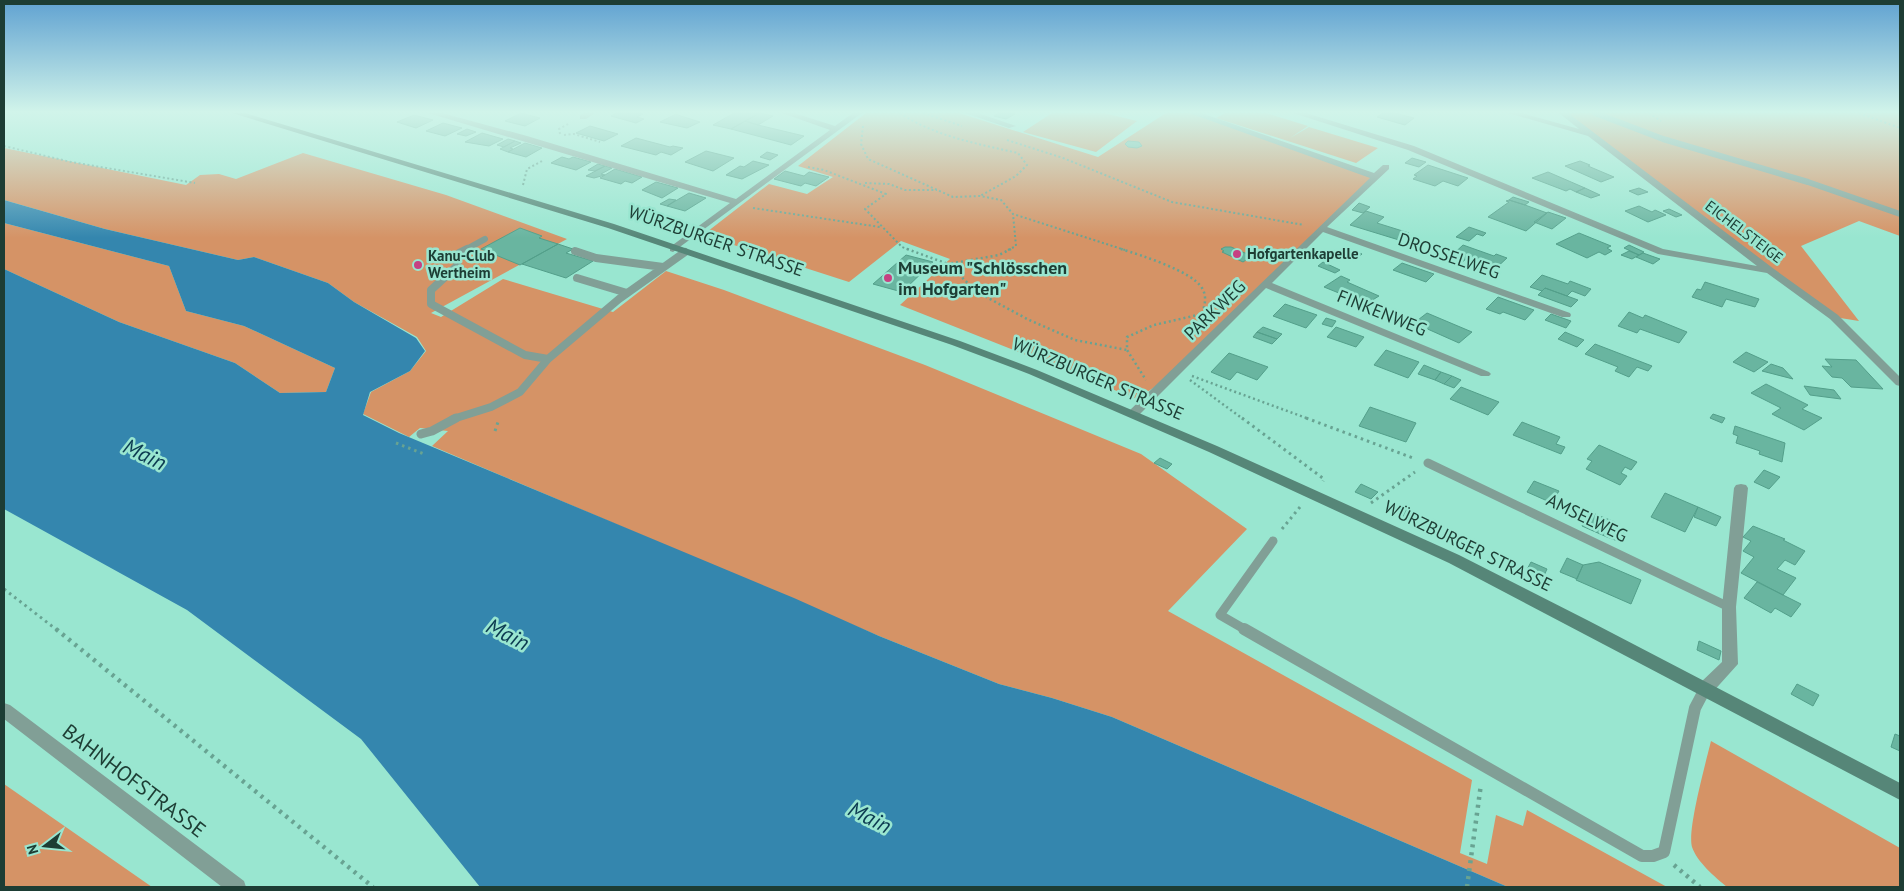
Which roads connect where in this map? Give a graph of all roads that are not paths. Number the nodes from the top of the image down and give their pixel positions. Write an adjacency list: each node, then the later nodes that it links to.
1 (371, 155): 14 (main road, WÜRZBURGER STRASSE)
2 (576, 155): 10 (street)
3 (802, 155): 10 (street)
4 (1312, 155): 9 (street)
5 (1427, 155): 17 (street)
6 (1616, 155): 17 (street, EICHELSTEIGE)
7 (1710, 155): 11 (lane)
8 (1386, 167): 9 (street, PARKWEG)
9 (1376, 177): 12 (street, PARKWEG)
10 (737, 202): 14 (street)
11 (1900, 214)
12 (1321, 228): 19 (street, PARKWEG); 21 (street, DROSSELWEG)
13 (485, 239): 22 (lane)
14 (679, 250): 16 (lane); 25 (main road, WÜRZBURGER STRASSE)
15 (575, 251): 16 (lane)
16 (663, 267): 20 (lane)
17 (1770, 271): 24 (street, EICHELSTEIGE)
18 (577, 278): 20 (lane)
19 (1266, 284): 23 (street, FINKENWEG); 25 (street, PARKWEG)
20 (627, 293): 22 (lane)
21 (1566, 315)
22 (548, 359): 26 (lane)
23 (1485, 374)
24 (1900, 383)
25 (1133, 414): 31 (main road, WÜRZBURGER STRASSE)
26 (421, 434)
27 (1425, 465): 30 (lane, AMSELWEG)
28 (1742, 488): 30 (street)
29 (1273, 541): 31 (lane)
30 (1729, 608): 31 (street)
31 (1706, 689): 33 (main road, WÜRZBURGER STRASSE)
32 (4, 710): 34 (street, BAHNHOFSTRASSE)
33 (1900, 792)
34 (236, 887)

